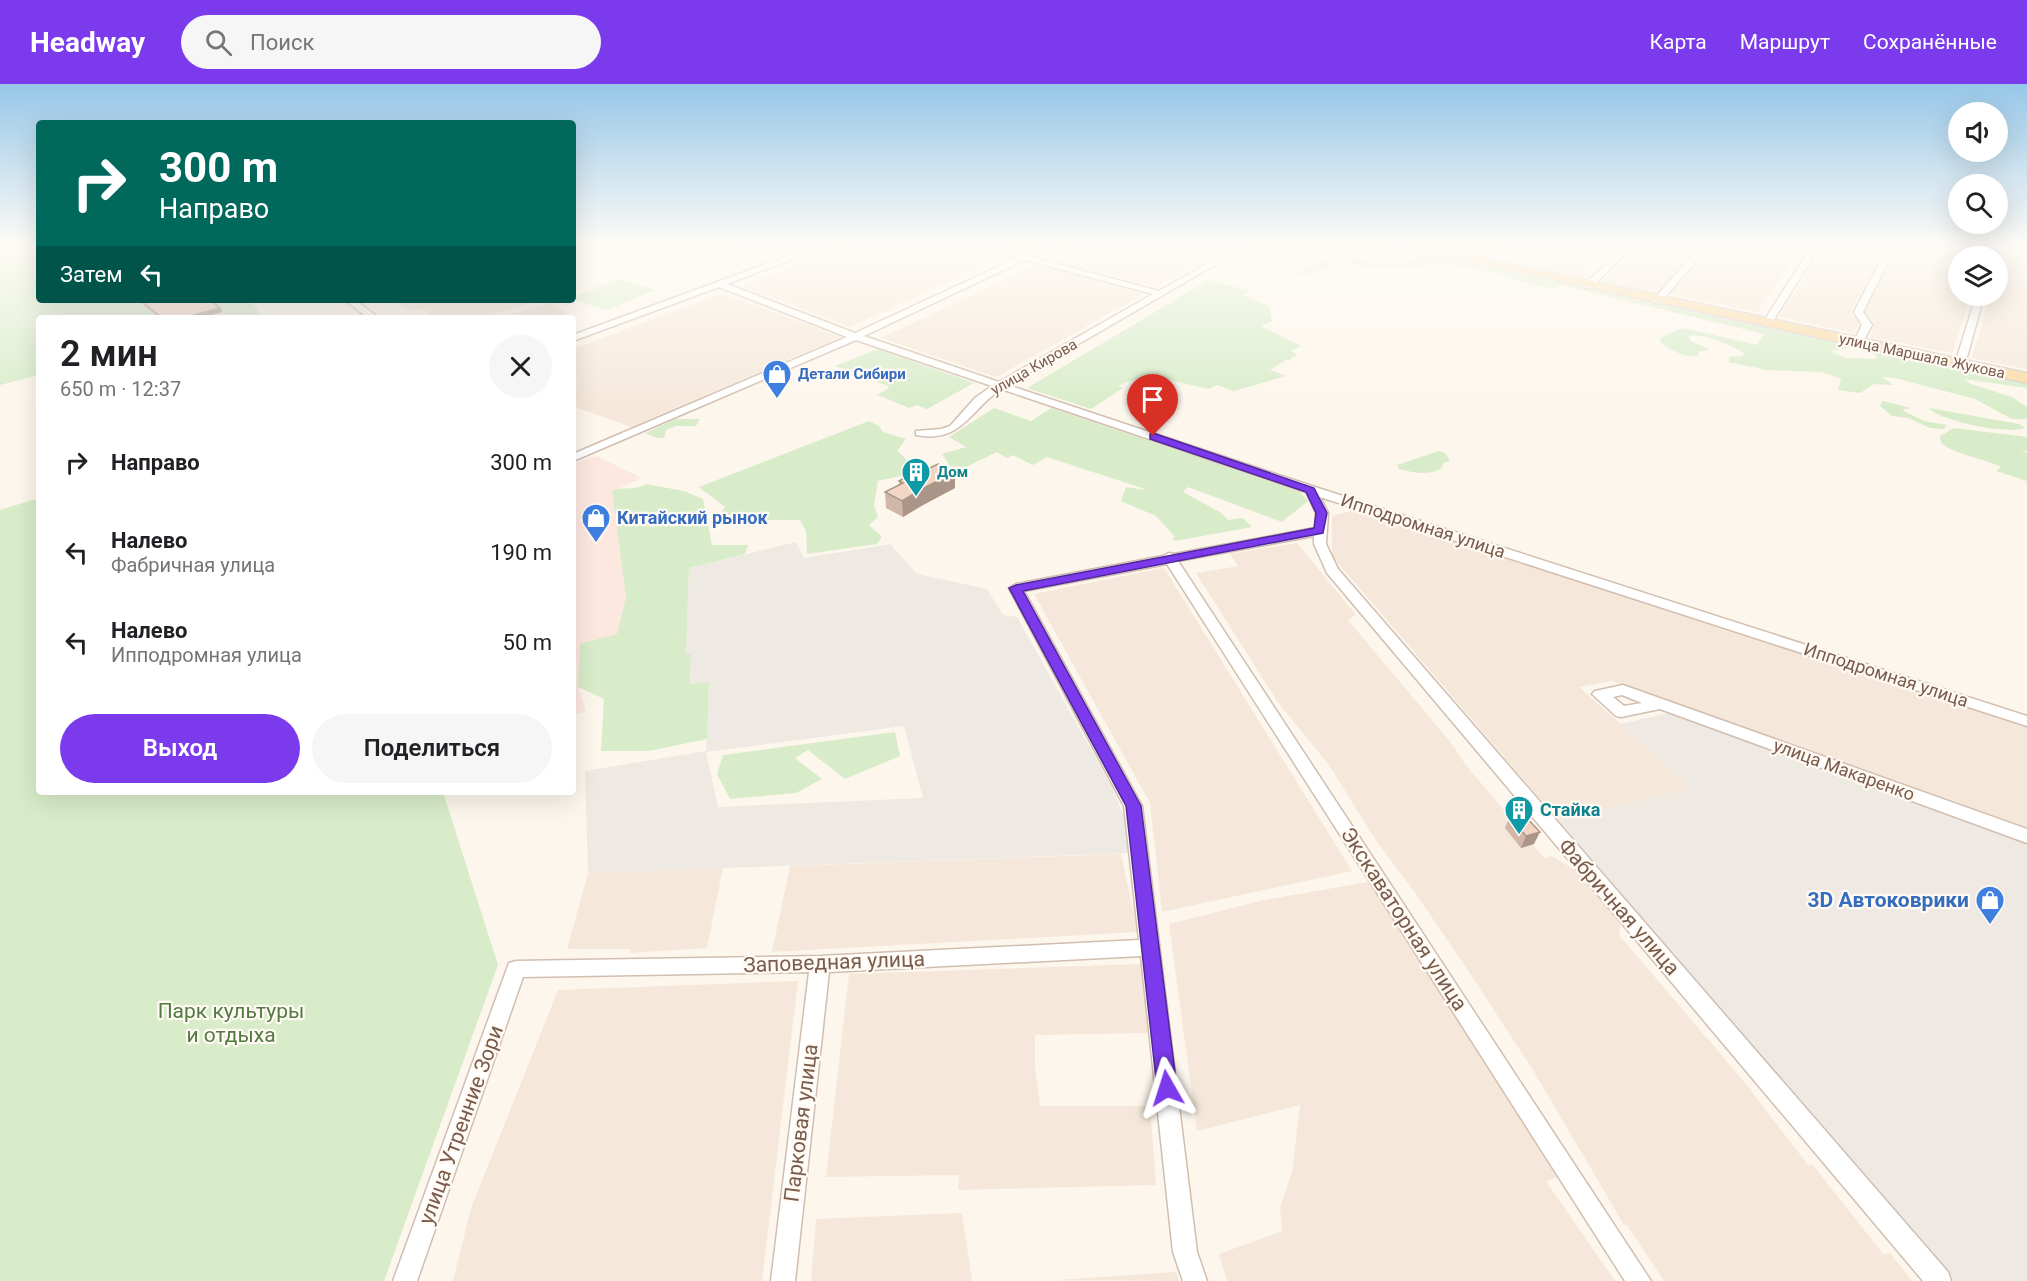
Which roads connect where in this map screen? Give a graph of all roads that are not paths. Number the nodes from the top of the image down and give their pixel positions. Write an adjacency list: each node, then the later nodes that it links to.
1 (680, 300): 14 (street)
2 (760, 300): 13 (street, Ипподромная улица)
3 (934, 300): 13 (street)
4 (1152, 300): 18 (street, улица Кирова)
5 (1652, 300): 8 (main road, улица Маршала Жукова)
6 (1782, 300): 12 (street)
7 (1864, 300): 15 (street)
8 (1657, 301): 12 (main road, улица Маршала Жукова)
9 (353, 303): 11 (street)
10 (1977, 306): 16 (street)
11 (370, 315)
12 (1767, 324): 15 (main road, улица Маршала Жукова)
13 (856, 336): 18 (street, Ипподромная улица); 20 (street)
14 (576, 337)
15 (1858, 343): 16 (main road, улица Маршала Жукова)
16 (1960, 364): 17 (main road, улица Маршала Жукова)
17 (2027, 378)
18 (1000, 385): 19 (street, улица Кирова); 21 (street, Ипподромная улица)
19 (920, 433)
20 (576, 457)
21 (1311, 490): 22 (street, Ипподромная улица); 23 (street, Фабричная улица)
22 (1353, 504): 23 (street); 26 (street, Ипподромная улица)
23 (1320, 522): 24 (street); 35 (street, Фабричная улица)
24 (1169, 558): 28 (street); 34 (street, Экскаваторная улица)
25 (1662, 704): 27 (street, улица Макаренко)
26 (2027, 721)
27 (2027, 836)
28 (1152, 947): 29 (street, Заповедная улица); 33 (street)
29 (820, 964): 30 (street, Заповедная улица); 32 (street, Парковая улица)
30 (516, 969): 31 (street, улица Утренние Зори)
31 (405, 1281)
32 (783, 1281)
33 (1195, 1281)
34 (1639, 1281)
35 (1940, 1281)

